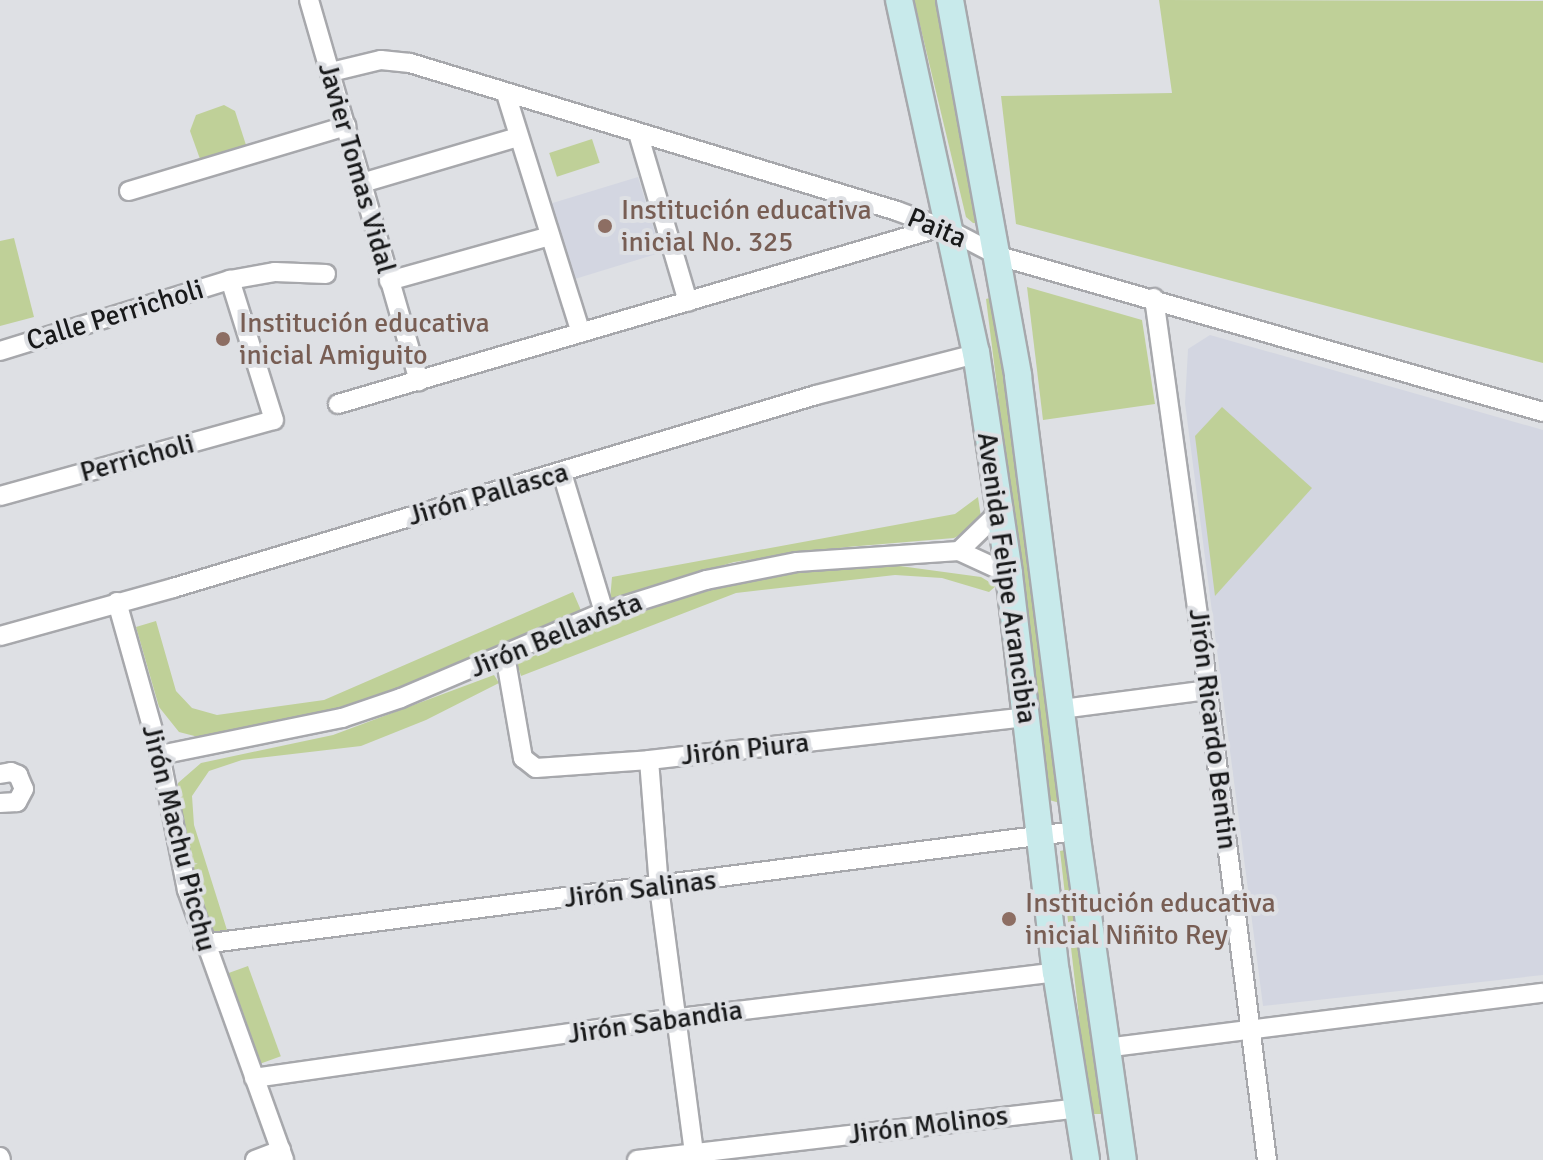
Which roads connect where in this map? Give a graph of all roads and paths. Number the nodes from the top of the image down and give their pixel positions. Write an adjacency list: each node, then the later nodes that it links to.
1 (309, 0): 4 (street, Javier Tomas Vidal)
2 (899, 0): 11 (main road, Avenida Felipe Arancibia)
3 (950, 0): 13 (main road, Avenida Felipe Arancibia)
4 (331, 72): 5 (street, Paita); 6 (street, Javier Tomas Vidal)
5 (506, 94): 7 (street, Paita); 8 (street)
6 (346, 126): 9 (street, Javier Tomas Vidal); 10 (street)
7 (638, 133): 11 (street, Paita); 18 (street)
8 (518, 137): 9 (street); 12 (street)
9 (362, 183): 16 (street, Javier Tomas Vidal)
10 (129, 191)
11 (946, 229): 13 (street, Paita); 18 (street); 21 (main road, Avenida Felipe Arancibia)
12 (550, 236): 16 (street); 19 (street)
13 (999, 256): 17 (street, Paita); 35 (main road, Avenida Felipe Arancibia)
14 (326, 274): 15 (street, Calle Perricholi)
15 (230, 280): 20 (street, Calle Perricholi); 26 (street, Perricholi)
16 (389, 281): 22 (street, Javier Tomas Vidal)
17 (1154, 298): 24 (street, Paita); 34 (street, Jirón Ricardo Bentin)
18 (688, 302): 19 (street)
19 (581, 333): 22 (street)
20 (0, 351)
21 (976, 354): 25 (street, Jirón Pallasca); 27 (main road, Avenida Felipe Arancibia)
22 (419, 381): 23 (street)
23 (338, 404)
24 (1543, 412)
25 (562, 473): 30 (street, Jirón Pallasca); 31 (street)
26 (0, 496)
27 (999, 503): 28 (street); 29 (main road, Avenida Felipe Arancibia)
28 (959, 551): 29 (street, Jirón Bellavista); 31 (street, Jirón Bellavista)
29 (1009, 574): 36 (main road, Avenida Felipe Arancibia)
30 (117, 602): 32 (street, Jirón Pallasca); 37 (street, Jirón Machu Picchu)
31 (604, 612): 33 (street, Jirón Bellavista)
32 (0, 636)
33 (505, 655): 37 (street, Jirón Bellavista); 38 (street, Jirón Piura)
34 (1208, 690): 35 (street); 48 (street, Jirón Ricardo Bentin)
35 (1062, 709): 41 (main road, Avenida Felipe Arancibia)
36 (1026, 717): 38 (street, Jirón Piura); 42 (main road, Avenida Felipe Arancibia)
37 (160, 755): 44 (street, Jirón Machu Picchu)
38 (649, 760): 43 (street)
39 (0, 774): 40 (street)
40 (0, 803)
41 (1076, 831): 42 (street, Jirón Salinas); 49 (main road, Avenida Felipe Arancibia)
42 (1040, 837): 43 (street, Jirón Salinas); 45 (main road, Avenida Felipe Arancibia)
43 (659, 887): 44 (street, Jirón Salinas); 47 (street)
44 (203, 944): 50 (street, Jirón Machu Picchu)
45 (1056, 972): 47 (street, Jirón Sabandia); 51 (main road, Avenida Felipe Arancibia)
46 (1543, 993): 48 (street)
47 (678, 1018): 50 (street, Jirón Sabandia); 53 (street)
48 (1251, 1030): 49 (street); 58 (street, Jirón Ricardo Bentin)
49 (1105, 1048): 57 (main road, Avenida Felipe Arancibia)
50 (254, 1078): 52 (street, Jirón Machu Picchu)
51 (1077, 1108): 53 (street, Jirón Molinos); 56 (main road, Avenida Felipe Arancibia)
52 (282, 1155): 54 (street)
53 (695, 1156): 55 (street, Jirón Molinos)
54 (255, 1160)
55 (637, 1160)
56 (1086, 1160)
57 (1123, 1160)
58 (1267, 1160)

